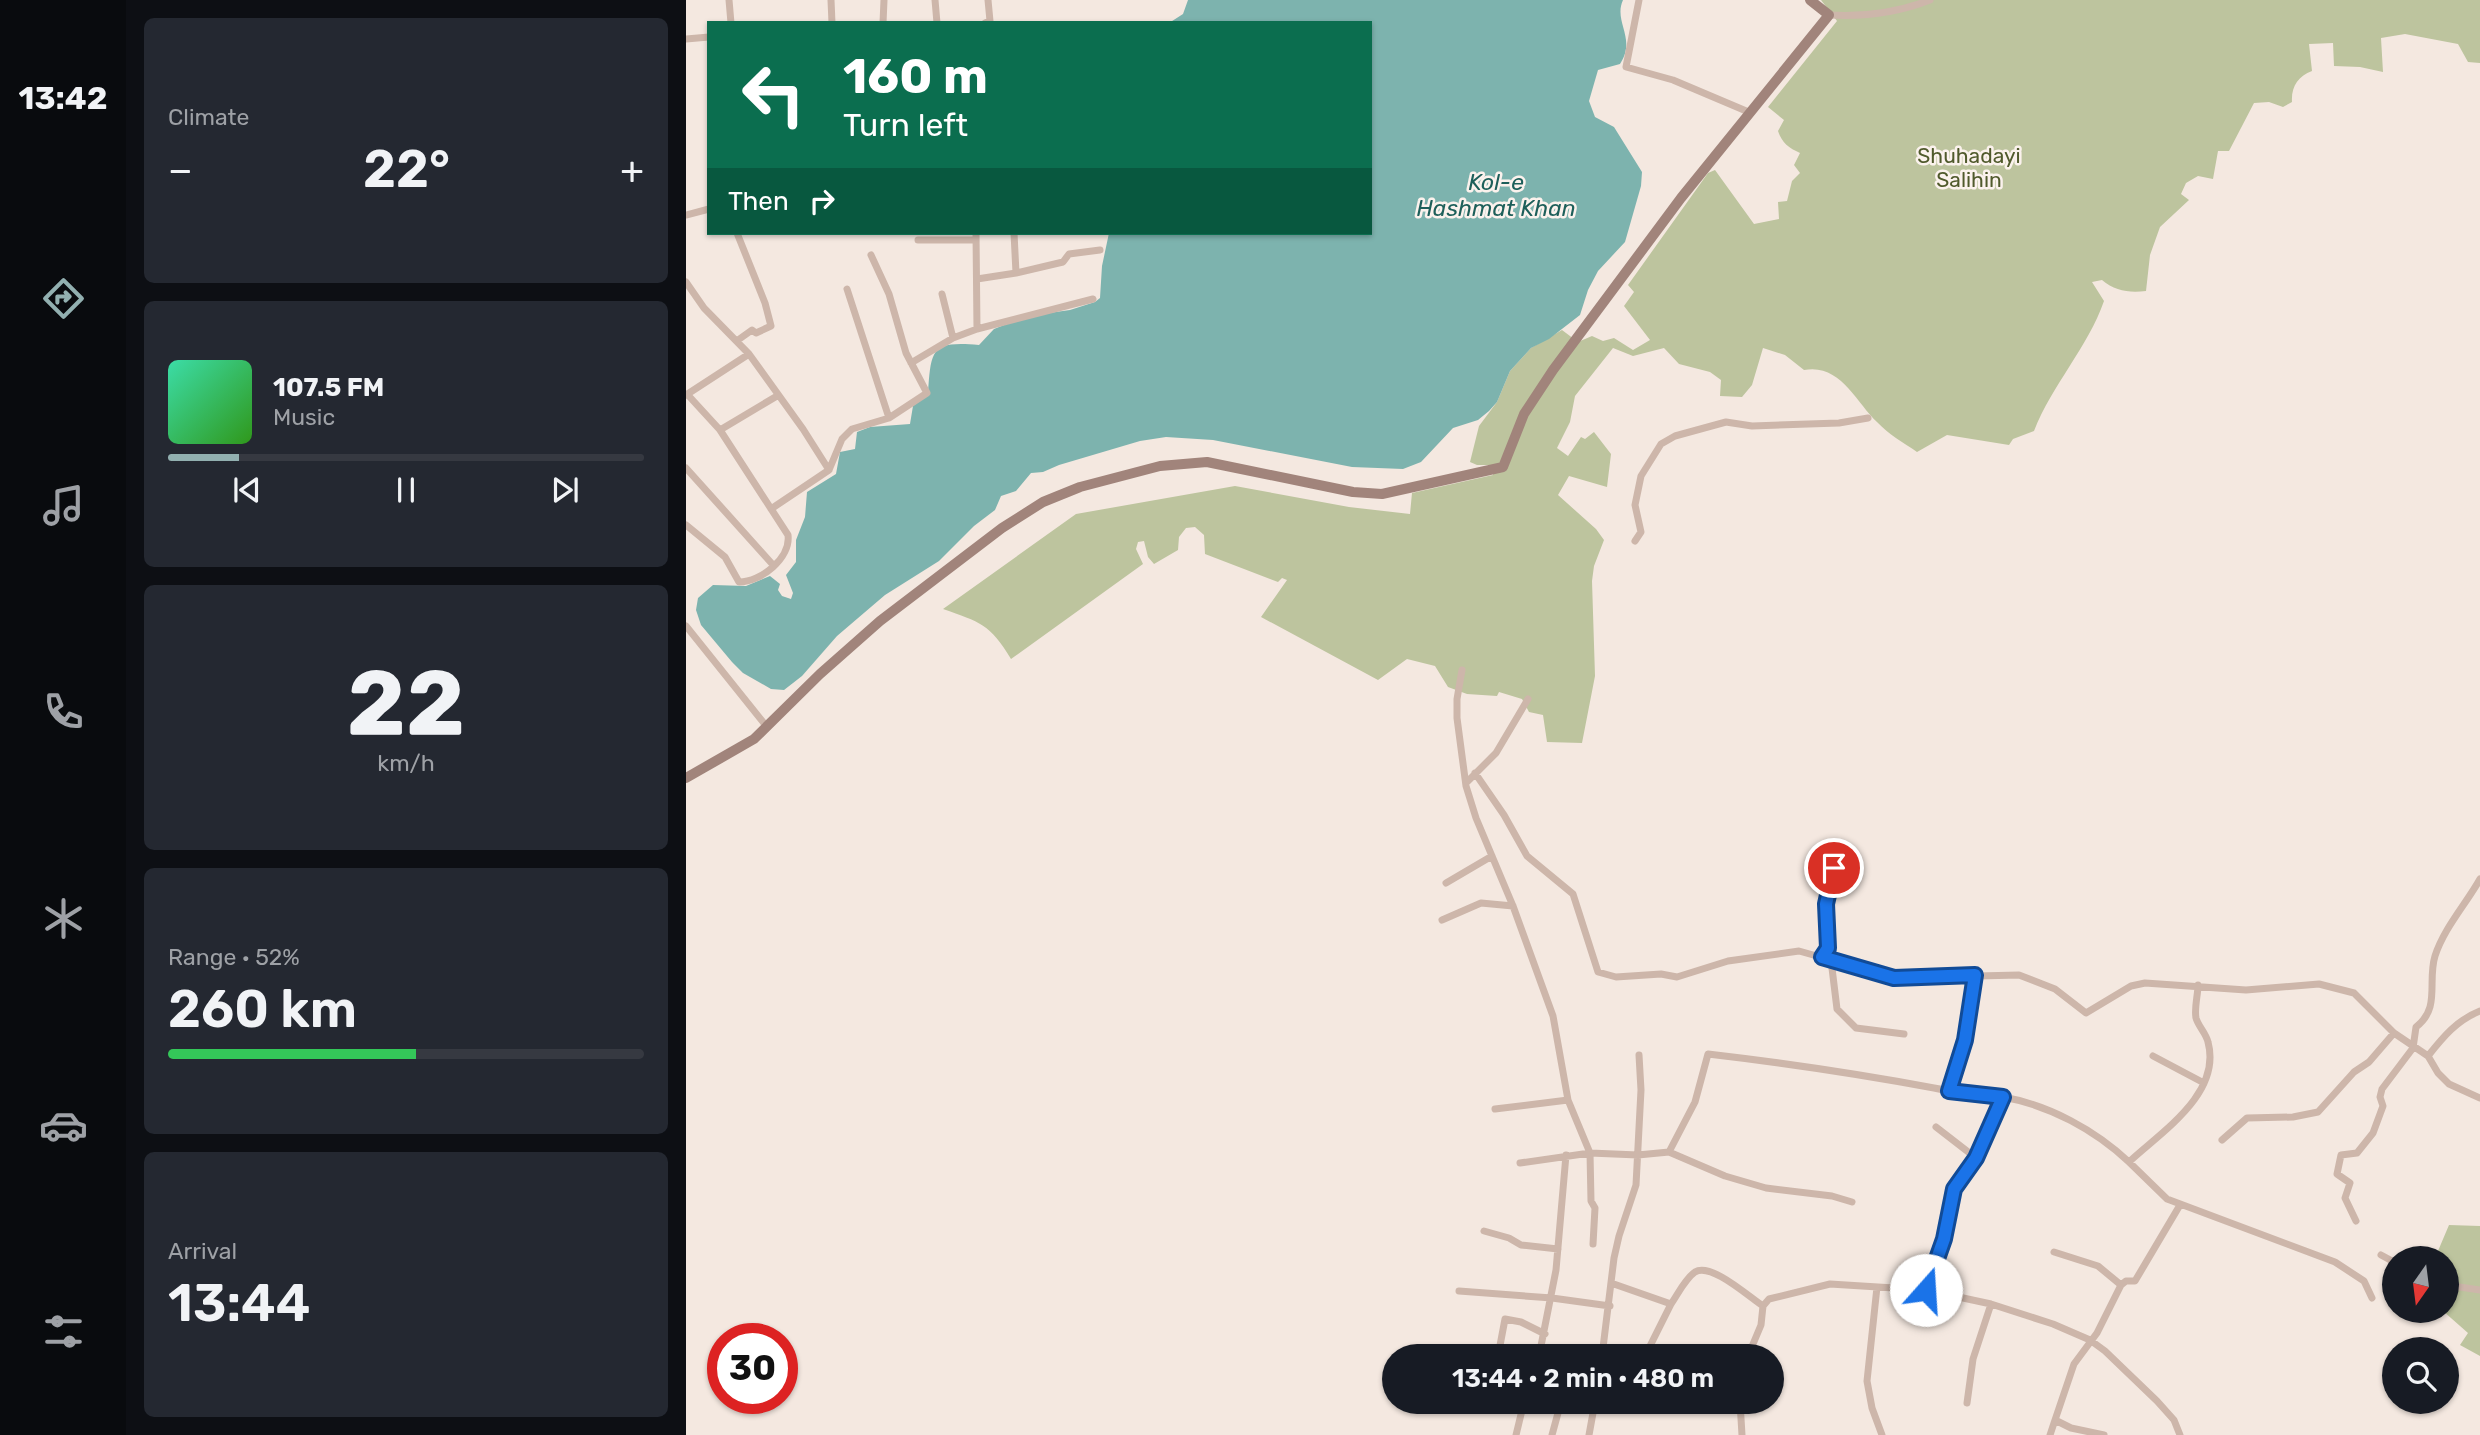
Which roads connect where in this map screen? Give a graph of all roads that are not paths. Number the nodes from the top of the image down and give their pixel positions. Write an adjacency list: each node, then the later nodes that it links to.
1 (729, 0): 10 (street)
2 (831, 0): 11 (street)
3 (884, 0): 12 (street)
4 (936, 0): 13 (street)
5 (988, 0): 14 (street)
6 (1639, 0): 17 (street)
7 (1810, 0): 9 (street)
8 (1930, 0): 9 (street)
9 (1829, 15): 17 (street)
10 (731, 21)
11 (832, 21)
12 (883, 21)
13 (937, 21)
14 (990, 21)
15 (707, 37): 16 (street)
16 (686, 39)
17 (1752, 113): 51 (street)
18 (707, 210): 19 (street)
19 (686, 215)
20 (738, 235): 34 (street)
21 (1014, 235): 26 (street)
22 (976, 237): 23 (street); 27 (street)
23 (918, 240)
24 (1100, 250): 26 (street)
25 (871, 255): 36 (street)
26 (1016, 273): 27 (street)
27 (977, 279): 32 (street)
28 (686, 282): 34 (street)
29 (847, 289): 39 (street)
30 (942, 293): 33 (street)
31 (1093, 299): 32 (street)
32 (977, 328): 33 (street)
33 (953, 338): 36 (street)
34 (738, 340): 35 (street)
35 (748, 354): 37 (street); 38 (street)
36 (911, 363): 39 (street)
37 (686, 394): 41 (street)
38 (777, 396): 41 (street); 43 (street)
39 (889, 418): 43 (street)
40 (1868, 418): 46 (street)
41 (720, 430): 44 (street)
42 (686, 468): 47 (street)
43 (829, 470): 44 (street)
44 (771, 509): 47 (street)
45 (686, 525): 47 (street)
46 (1635, 541)
47 (774, 566)
48 (686, 626): 51 (street)
49 (1462, 670): 54 (street)
50 (1528, 699): 52 (street)
51 (766, 727): 53 (street)
52 (1475, 773): 54 (street); 61 (street)
53 (686, 778)
54 (1466, 783): 55 (street)
55 (1492, 856): 58 (street); 59 (street)
56 (1834, 868): 61 (street)
57 (2480, 879): 68 (street)
58 (1446, 883)
59 (1513, 906): 60 (street); 76 (street)
60 (1442, 920)
61 (1822, 957): 62 (street)
62 (1831, 960): 63 (street); 67 (street)
63 (1975, 975): 64 (street); 73 (street)
64 (2198, 985): 66 (street); 72 (street)
65 (2480, 1011): 71 (street)
66 (2394, 1033): 68 (street); 79 (street)
67 (1904, 1034)
68 (2413, 1048): 71 (street); 89 (street)
69 (1639, 1055): 83 (street)
70 (2153, 1056): 72 (street)
71 (2428, 1056): 75 (street)
72 (2204, 1083): 85 (street)
73 (1949, 1091): 74 (street); 80 (street)
74 (2003, 1097): 84 (street); 85 (street)
75 (2480, 1098)
76 (1568, 1100): 77 (street); 81 (street)
77 (1495, 1109)
78 (1936, 1127): 84 (street)
79 (2222, 1140)
80 (1669, 1152): 83 (street); 87 (street)
81 (1590, 1153): 82 (street); 83 (street); 91 (street)
82 (1566, 1155): 86 (street); 92 (street)
83 (1638, 1155): 94 (street)
84 (1976, 1158): 98 (street)
85 (2129, 1162): 88 (street)
86 (1520, 1164)
87 (1852, 1202)
88 (2180, 1205): 95 (street); 102 (street)
89 (2356, 1221)
90 (1484, 1231): 92 (street)
91 (1593, 1244)
92 (1558, 1249): 101 (street)
93 (2054, 1252): 95 (street)
94 (1611, 1283): 103 (street); 105 (street)
95 (2121, 1285): 108 (street)
96 (1877, 1287): 98 (street); 106 (street); 124 (street)
97 (2459, 1287): 99 (street)
98 (1926, 1290): 104 (street)
99 (2480, 1290)
100 (1459, 1291): 101 (street)
101 (1552, 1298): 105 (street); 107 (street)
102 (2372, 1298)
103 (1671, 1304): 106 (street); 112 (street)
104 (1991, 1304): 108 (street); 114 (street)
105 (1609, 1306): 111 (street)
106 (1763, 1306): 113 (street)
107 (1545, 1334): 109 (street); 110 (street)
108 (2090, 1340): 119 (street); 127 (street)
109 (1500, 1344)
110 (1542, 1344)
111 (1604, 1344)
112 (1650, 1344)
113 (1753, 1344)
114 (1966, 1403)
115 (1520, 1414): 120 (street)
116 (1558, 1414): 121 (street)
117 (1593, 1414): 122 (street)
118 (1741, 1414): 123 (street)
119 (2055, 1420): 125 (street); 126 (street)
120 (1516, 1435)
121 (1552, 1435)
122 (1589, 1435)
123 (1742, 1435)
124 (1882, 1435)
125 (2050, 1435)
126 (2104, 1435)
127 (2179, 1435)

